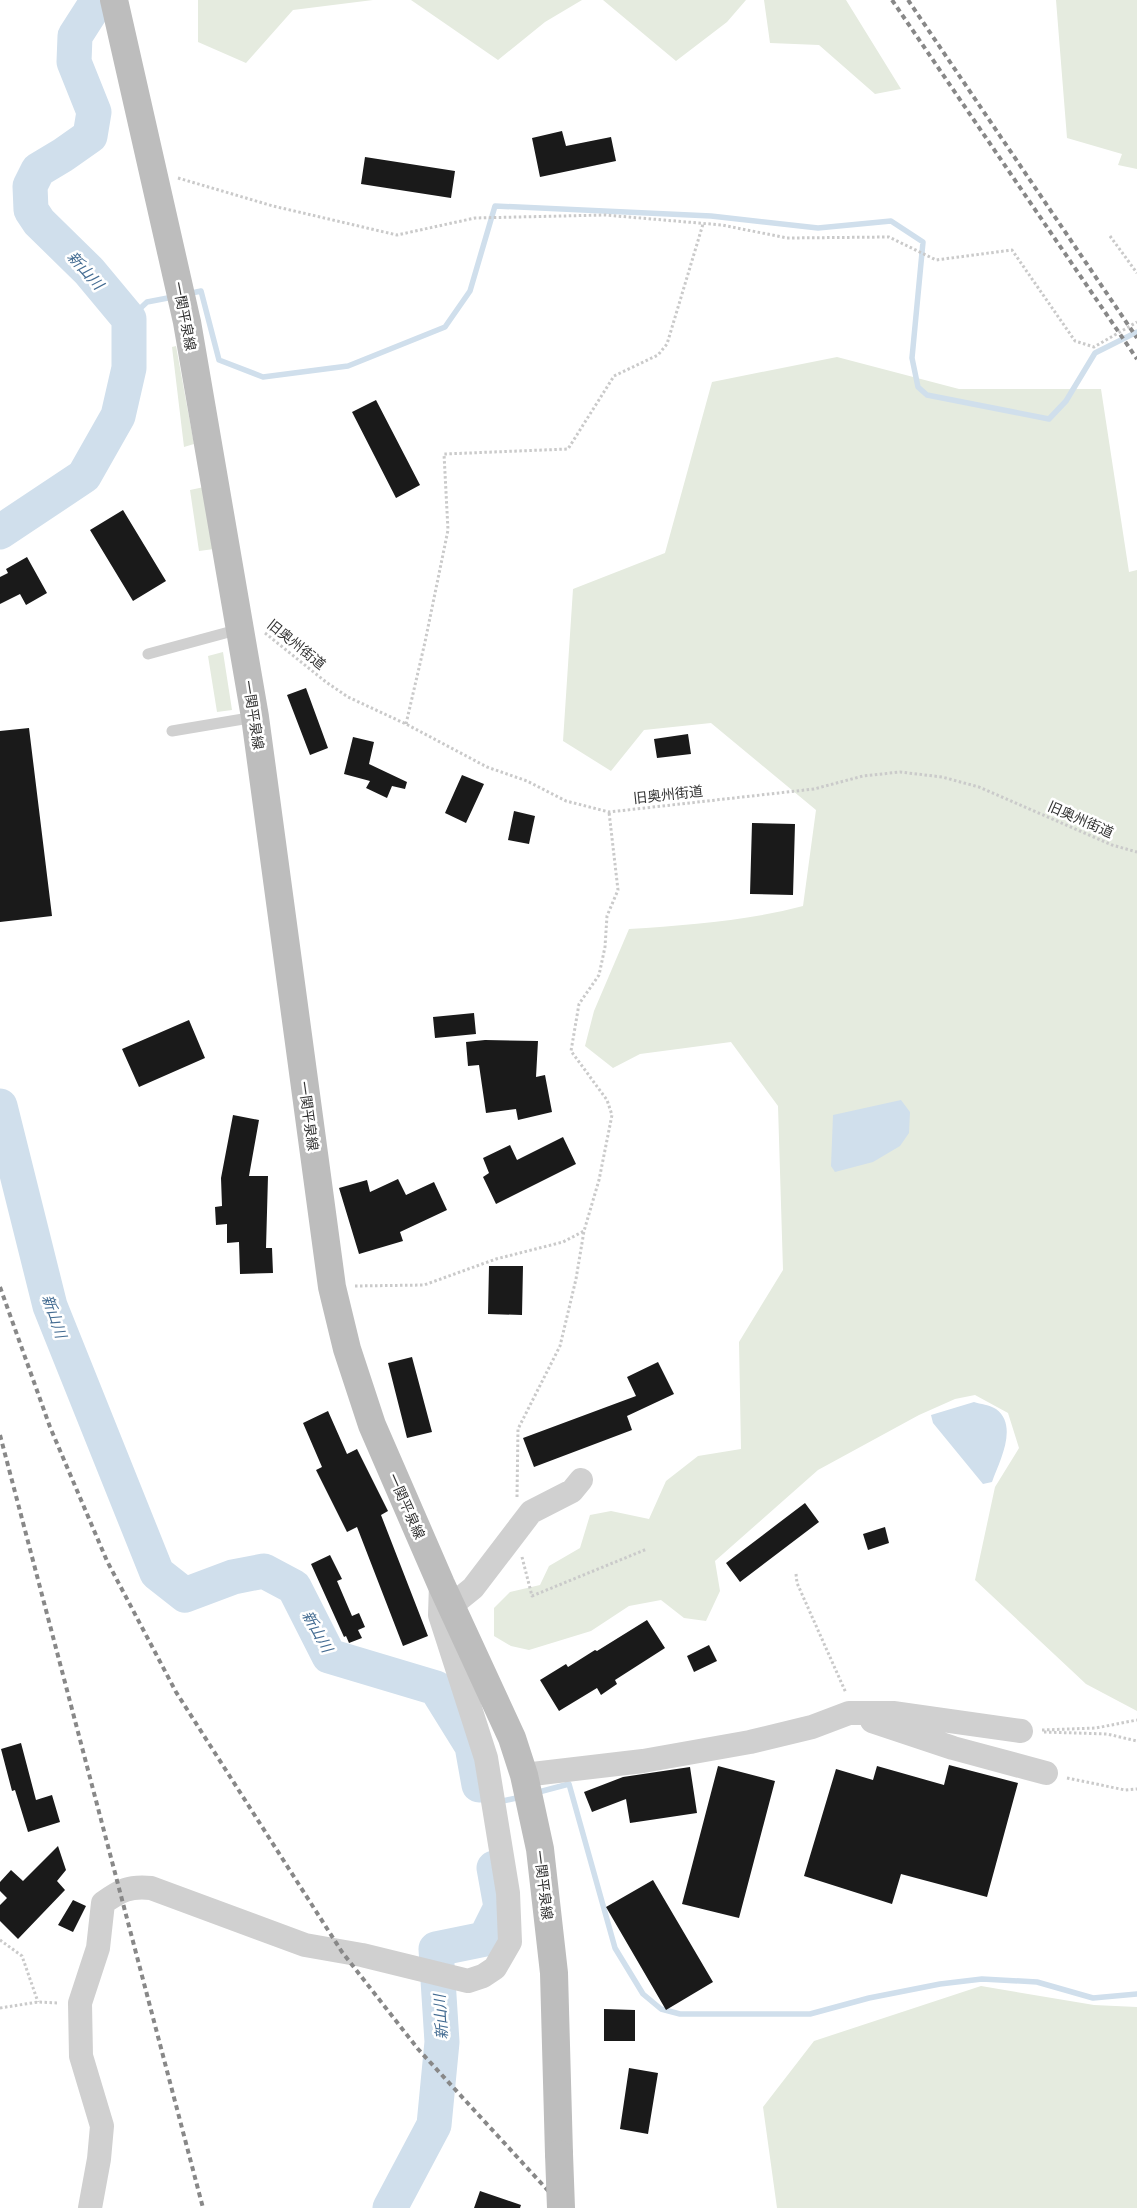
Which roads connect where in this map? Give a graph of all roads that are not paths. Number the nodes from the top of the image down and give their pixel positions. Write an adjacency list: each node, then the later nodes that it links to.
1 (114, 0): 2 (main road, 一関平泉線)
2 (238, 622): 3 (lane); 4 (main road, 一関平泉線)
3 (148, 654)
4 (255, 717): 5 (lane); 7 (main road, 一関平泉線)
5 (172, 731)
6 (581, 1480): 7 (street)
7 (446, 1595): 11 (main road, 一関平泉線); 12 (street)
8 (849, 1713): 9 (street); 10 (street); 11 (street)
9 (1021, 1731)
10 (1046, 1773)
11 (524, 1775): 13 (main road, 一関平泉線, bridge)
12 (90, 2208)
13 (561, 2208)

